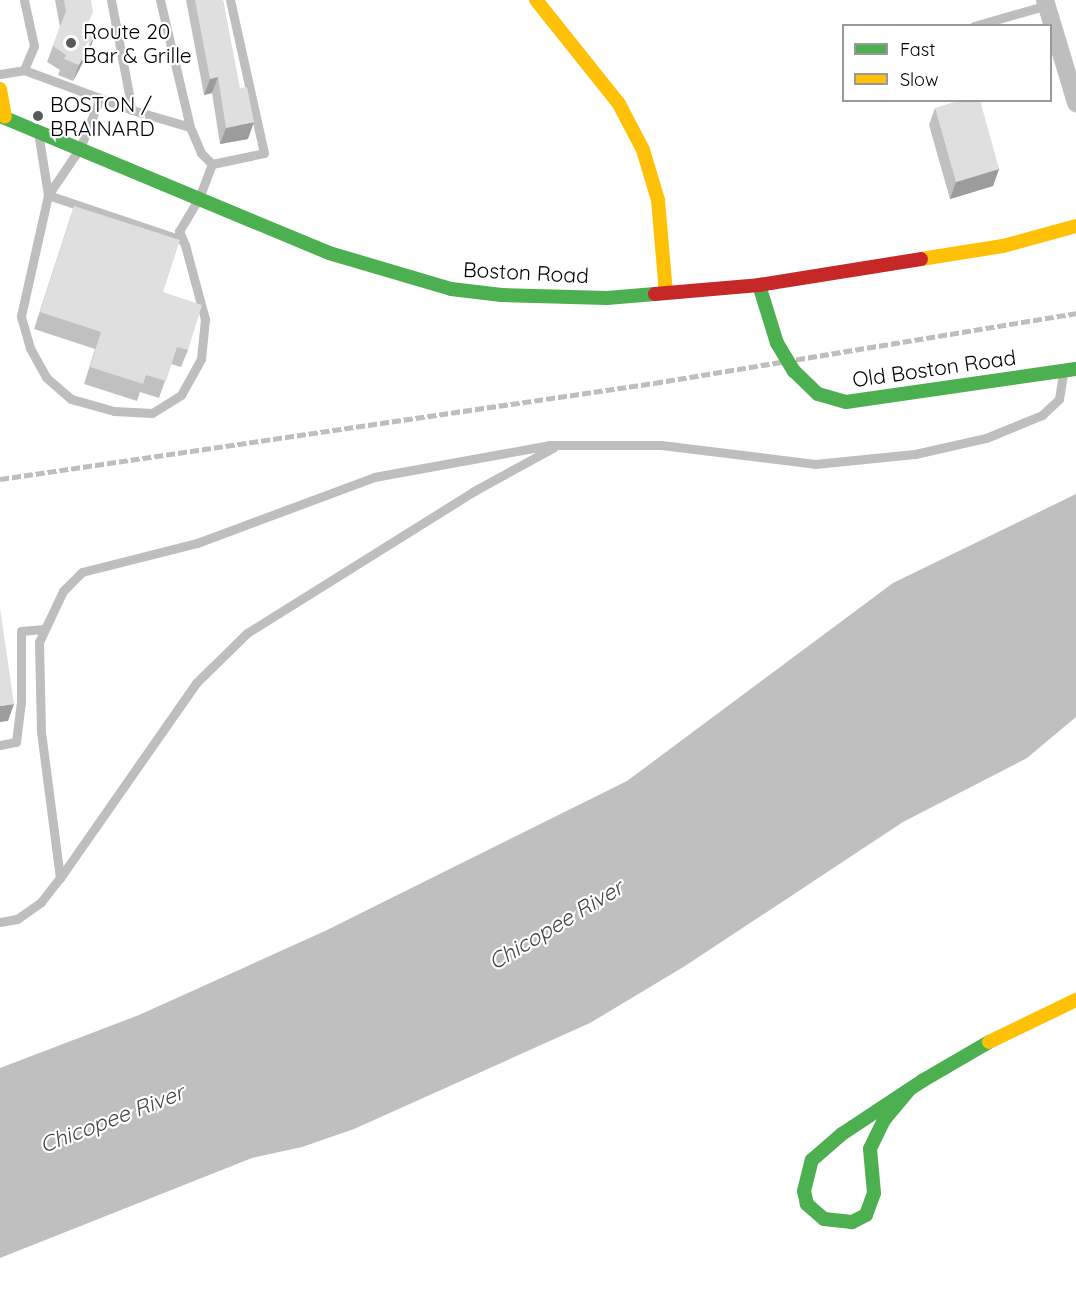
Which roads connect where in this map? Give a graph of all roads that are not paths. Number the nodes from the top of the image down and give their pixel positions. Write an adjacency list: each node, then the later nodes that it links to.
1 (24, 0): 10 (lane)
2 (111, 0): 15 (lane)
3 (160, 0): 17 (lane)
4 (230, 0): 20 (lane)
5 (536, 0): 26 (street)
6 (1046, 3): 7 (lane); 8 (street)
7 (980, 24)
8 (1050, 24)
9 (1054, 43): 14 (street)
10 (24, 70): 11 (lane); 13 (lane)
11 (0, 74)
12 (0, 89): 16 (street)
13 (100, 98): 15 (lane); 19 (lane)
14 (1076, 103)
15 (132, 110): 17 (lane)
16 (2, 117): 18 (street, Boston Road)
17 (190, 127): 20 (lane)
18 (38, 131): 19 (street, Boston Road); 21 (lane)
19 (80, 148): 21 (lane); 22 (street, Boston Road)
20 (212, 164): 22 (lane)
21 (48, 195): 24 (lane); 24 (lane)
22 (199, 198): 24 (lane); 26 (street, Boston Road)
23 (1076, 226): 25 (street, Boston Road)
24 (182, 240)
25 (759, 285): 26 (street, Boston Road); 27 (street, Old Boston Road, bridge)
26 (666, 293)
27 (1069, 371): 28 (lane)
28 (564, 444): 29 (lane); 31 (lane)
29 (44, 629): 30 (lane); 31 (lane)
30 (0, 745)
31 (60, 878): 32 (lane)
32 (0, 922)
33 (1076, 1000): 34 (street)
34 (909, 1090): 34 (street)

